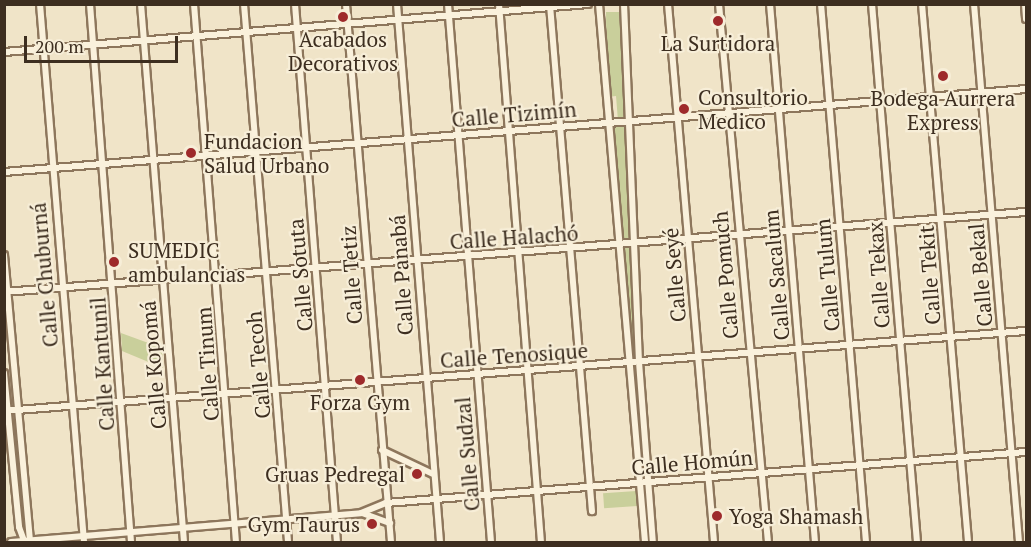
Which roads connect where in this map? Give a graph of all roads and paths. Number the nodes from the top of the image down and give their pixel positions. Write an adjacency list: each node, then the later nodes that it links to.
1 (40, 4): 32 (street, Calle Chuburná)
2 (90, 4): 31 (street, Calle Kantunil)
3 (141, 4): 30 (street, Calle Kopomá)
4 (194, 4): 29 (street, Calle Tinum)
5 (244, 4): 28 (street, Calle Tecoh)
6 (295, 4): 27 (street, Calle Sotuta)
7 (346, 4): 26 (street, Calle Tetiz)
8 (397, 4): 25 (street, Calle Panabá)
9 (448, 4): 23 (street, Calle Sudzal)
10 (588, 4): 21 (street)
11 (599, 4): 43 (street)
12 (624, 4): 42 (street)
13 (668, 4): 41 (street, Calle Seyé)
14 (719, 4): 40 (street, Calle Pomuch)
15 (770, 4): 39 (street, Calle Sacalum)
16 (821, 4): 38 (street, Calle Tulum)
17 (872, 4): 37 (street, Calle Tekax)
18 (922, 4): 36 (street, Calle Tekit)
19 (974, 4): 35 (street, Calle Bekal)
20 (1025, 4): 24 (street)
21 (550, 6): 22 (street); 44 (street)
22 (499, 8): 23 (street); 45 (street)
23 (450, 16): 25 (street); 46 (street, Calle Sudzal)
24 (1026, 19)
25 (398, 20): 26 (street); 47 (street, Calle Panabá)
26 (348, 24): 27 (street); 48 (street, Calle Tetiz)
27 (297, 28): 28 (street); 49 (street, Calle Sotuta)
28 (246, 32): 29 (street); 50 (street, Calle Tecoh)
29 (196, 36): 30 (street); 51 (street, Calle Tinum)
30 (144, 40): 31 (street); 52 (street, Calle Kopomá)
31 (93, 44): 32 (street); 53 (street, Calle Kantunil)
32 (44, 48): 33 (street); 54 (street, Calle Chuburná)
33 (4, 52)
34 (1026, 89): 35 (street, Calle Tizimín)
35 (980, 93): 36 (street, Calle Tizimín); 57 (street, Calle Bekal)
36 (930, 97): 37 (street, Calle Tizimín); 58 (street, Calle Tekit)
37 (879, 101): 38 (street, Calle Tizimín); 59 (street, Calle Tekax)
38 (829, 105): 39 (street, Calle Tizimín); 60 (street, Calle Tulum)
39 (779, 109): 40 (street, Calle Tizimín); 61 (street, Calle Sacalum)
40 (726, 113): 41 (street, Calle Tizimín); 62 (street, Calle Pomuch)
41 (677, 117): 42 (street, Calle Tizimín); 63 (street, Calle Seyé)
42 (632, 121): 43 (street, Calle Tizimín); 64 (street)
43 (609, 123): 44 (street, Calle Tizimín); 65 (street)
44 (559, 127): 45 (street, Calle Tizimín); 66 (street)
45 (508, 131): 46 (street, Calle Tizimín); 67 (street)
46 (458, 135): 47 (street, Calle Tizimín); 69 (street, Calle Sudzal)
47 (407, 139): 48 (street, Calle Tizimín); 70 (street, Calle Panabá)
48 (357, 143): 49 (street, Calle Tizimín); 71 (street, Calle Tetiz)
49 (306, 148): 50 (street, Calle Tizimín); 72 (street, Calle Sotuta)
50 (255, 152): 51 (street, Calle Tizimín); 73 (street, Calle Tecoh)
51 (204, 156): 52 (street, Calle Tizimín); 74 (street, Calle Tinum)
52 (153, 160): 53 (street, Calle Tizimín); 75 (street, Calle Kopomá)
53 (102, 164): 54 (street, Calle Tizimín); 76 (street, Calle Kantunil)
54 (52, 168): 55 (street, Calle Tizimín); 77 (street, Calle Chuburná)
55 (4, 172)
56 (1026, 212): 57 (street, Calle Halachó)
57 (992, 215): 58 (street, Calle Halachó); 80 (street, Calle Bekal)
58 (942, 219): 59 (street, Calle Halachó); 81 (street, Calle Tekit)
59 (891, 224): 60 (street, Calle Halachó); 82 (street, Calle Tekax)
60 (840, 227): 61 (street, Calle Halachó); 83 (street, Calle Tulum)
61 (789, 231): 62 (street, Calle Halachó); 84 (street, Calle Sacalum)
62 (739, 236): 63 (street, Calle Halachó); 85 (street, Calle Pomuch)
63 (688, 241): 64 (street, Calle Halachó); 86 (street, Calle Seyé)
64 (634, 245): 65 (street, Calle Halachó); 88 (street)
65 (620, 246): 66 (street, Calle Halachó); 87 (street)
66 (570, 250): 67 (street, Calle Halachó); 89 (street)
67 (519, 253): 69 (street, Calle Halachó); 90 (street)
68 (4, 255): 78 (street)
69 (468, 257): 70 (street, Calle Halachó); 92 (street, Calle Sudzal)
70 (417, 261): 71 (street, Calle Halachó); 93 (street, Calle Panabá)
71 (367, 264): 72 (street, Calle Halachó); 94 (street, Calle Tetiz)
72 (316, 267): 73 (street, Calle Halachó); 95 (street, Calle Sotuta)
73 (266, 273): 74 (street, Calle Halachó); 96 (street, Calle Tecoh)
74 (218, 277): 75 (street, Calle Halachó); 97 (street, Calle Tinum)
75 (163, 281): 76 (street, Calle Halachó); 98 (street, Calle Kopomá)
76 (113, 285): 77 (street, Calle Halachó); 99 (street, Calle Kantunil)
77 (61, 289): 78 (street, Calle Halachó); 100 (street, Calle Chuburná)
78 (6, 292): 101 (street)
79 (1026, 332): 80 (street, Calle Tenosique)
80 (1002, 333): 81 (street, Calle Tenosique); 105 (street, Calle Bekal)
81 (950, 337): 82 (street, Calle Tenosique); 106 (street, Calle Tekit)
82 (900, 341): 83 (street, Calle Tenosique); 107 (street, Calle Tekax)
83 (850, 345): 84 (street, Calle Tenosique); 108 (street, Calle Tulum)
84 (799, 349): 85 (street, Calle Tenosique); 109 (street, Calle Sacalum)
85 (748, 353): 86 (street, Calle Tenosique); 110 (street, Calle Pomuch)
86 (698, 357): 88 (street, Calle Tenosique); 112 (street, Calle Seyé)
87 (628, 362): 88 (street, Calle Tenosique); 89 (street, Calle Tenosique); 114 (street)
88 (639, 362): 113 (street)
89 (579, 366): 90 (street, Calle Tenosique); 115 (street)
90 (529, 370): 92 (street, Calle Tenosique); 116 (street)
91 (4, 373): 102 (street)
92 (477, 374): 93 (street, Calle Tenosique); 117 (street, Calle Sudzal)
93 (426, 378): 94 (street, Calle Tenosique); 111 (street, Calle Panabá)
94 (376, 382): 95 (street, Calle Tenosique); 103 (street, Calle Tetiz)
95 (327, 386): 96 (street, Calle Tenosique); 122 (street, Calle Sotuta)
96 (278, 390): 97 (street, Calle Tenosique); 123 (street, Calle Tecoh)
97 (225, 394): 98 (street, Calle Tenosique); 124 (street, Calle Tinum)
98 (172, 398): 99 (street, Calle Tenosique); 126 (street, Calle Kopomá)
99 (122, 402): 100 (street, Calle Tenosique); 127 (street, Calle Kantunil)
100 (72, 406): 101 (street, Calle Tenosique); 128 (street, Calle Chuburná)
101 (20, 410): 102 (street, Calle Tenosique); 129 (street)
102 (6, 411): 129 (street)
103 (382, 450): 111 (street); 119 (street, Calle Tetiz)
104 (1026, 452): 105 (street, Calle Homún)
105 (1011, 453): 106 (street, Calle Homún); 149 (street, Calle Bekal)
106 (962, 457): 107 (street, Calle Homún); 148 (street, Calle Tekit)
107 (911, 461): 108 (street, Calle Homún); 147 (street, Calle Tekax)
108 (860, 465): 109 (street, Calle Homún); 146 (street, Calle Tulum)
109 (810, 469): 110 (street, Calle Homún); 145 (street, Calle Sacalum)
110 (759, 473): 112 (street, Calle Homún); 144 (street, Calle Pomuch)
111 (433, 474): 118 (street, Calle Panabá)
112 (707, 477): 113 (street, Calle Homún); 143 (street, Calle Seyé)
113 (649, 482): 114 (street, Calle Homún); 142 (street)
114 (639, 483): 115 (street, Calle Homún); 141 (street)
115 (587, 487): 116 (street, Calle Homún); 120 (street)
116 (537, 491): 117 (street, Calle Homún); 140 (street)
117 (487, 495): 118 (street, Calle Homún); 139 (street, Calle Sudzal)
118 (436, 499): 119 (street, Calle Homún); 138 (street, Calle Panabá)
119 (386, 503): 121 (street, Calle Homún); 125 (street, Calle Tetiz)
120 (592, 511)
121 (362, 513): 122 (street, Calle Homún); 125 (street, Calle Homún)
122 (335, 515): 123 (street, Calle Homún); 136 (street, Calle Sotuta)
123 (285, 519): 124 (street, Calle Homún); 135 (street, Calle Tecoh)
124 (234, 523): 126 (street, Calle Homún); 134 (street, Calle Tinum)
125 (390, 523): 137 (street, Calle Tetiz)
126 (183, 526): 127 (street, Calle Homún); 133 (street, Calle Kopomá)
127 (130, 530): 128 (street, Calle Homún); 132 (street, Calle Kantunil)
128 (83, 534): 129 (street, Calle Homún); 131 (street, Calle Chuburná)
129 (27, 540): 130 (street, Calle Homún)
130 (11, 543)
131 (84, 543)
132 (131, 543)
133 (184, 543)
134 (236, 543)
135 (288, 543)
136 (337, 543)
137 (391, 543)
138 (440, 543)
139 (491, 543)
140 (541, 543)
141 (645, 543)
142 (653, 543)
143 (714, 543)
144 (768, 543)
145 (815, 543)
146 (866, 543)
147 (917, 543)
148 (968, 543)
149 (1019, 543)

